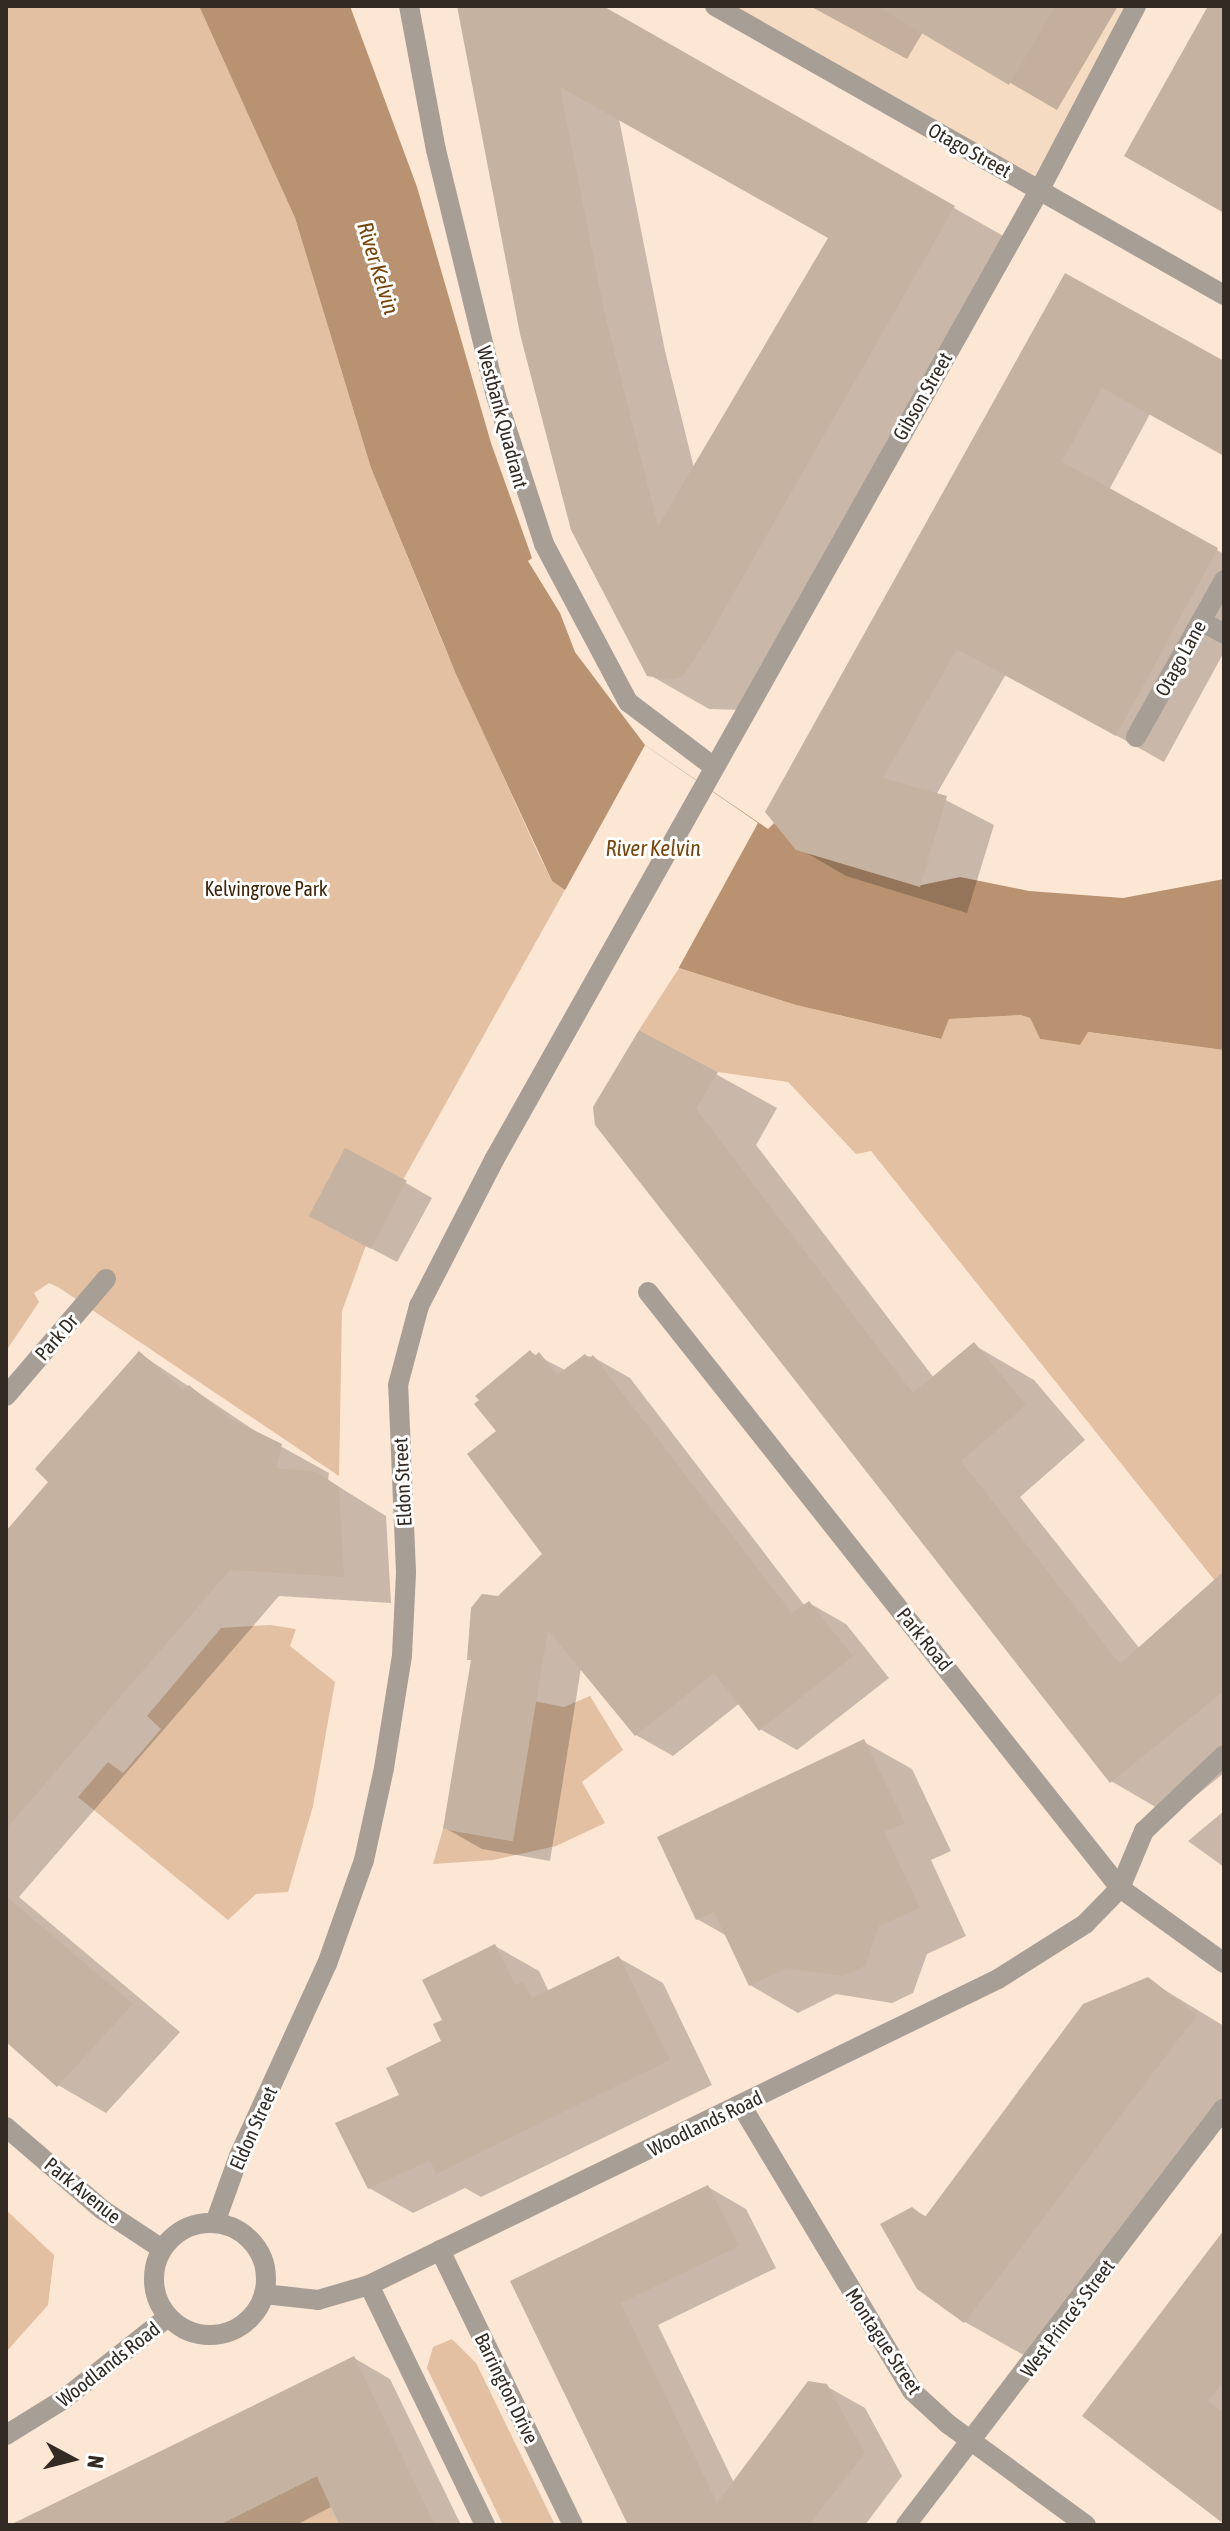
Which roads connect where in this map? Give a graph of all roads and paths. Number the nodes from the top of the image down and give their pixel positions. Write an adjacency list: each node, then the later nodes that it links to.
1 (409, 6): 10 (street, Westbank Quadrant)
2 (715, 6): 4 (street, Otago Street)
3 (1136, 6): 4 (street, Gibson Street)
4 (1040, 189): 5 (street, Otago Street); 10 (street, Gibson Street)
5 (1224, 295)
6 (1224, 580): 7 (street, Otago Lane)
7 (1201, 621): 8 (street); 9 (street, Otago Lane)
8 (1224, 634)
9 (1136, 737)
10 (710, 776): 20 (street, Eldon Street)
11 (106, 1279): 13 (street, Park Dr)
12 (648, 1292): 15 (street, Park Road)
13 (6, 1396)
14 (1224, 1755): 15 (street)
15 (1120, 1888): 16 (street, Park Road); 17 (street, Woodlands Road)
16 (1224, 1963)
17 (741, 2105): 22 (street, Woodlands Road); 27 (street, Montague Street)
18 (1224, 2108): 27 (street, West Prince's Street)
19 (6, 2127): 21 (street, Park Avenue)
20 (215, 2223): 21 (street); 24 (street)
21 (162, 2249): 25 (street)
22 (440, 2250): 23 (street, Woodlands Road); 29 (street, Barrington Drive)
23 (369, 2285): 24 (street, Woodlands Road); 28 (street)
24 (264, 2294): 25 (street)
25 (168, 2317): 26 (street, Woodlands Road)
26 (6, 2435)
27 (974, 2442): 30 (street, West Prince's Street); 31 (street, Montague Street)
28 (485, 2525)
29 (573, 2525)
30 (906, 2525)
31 (1086, 2525)

